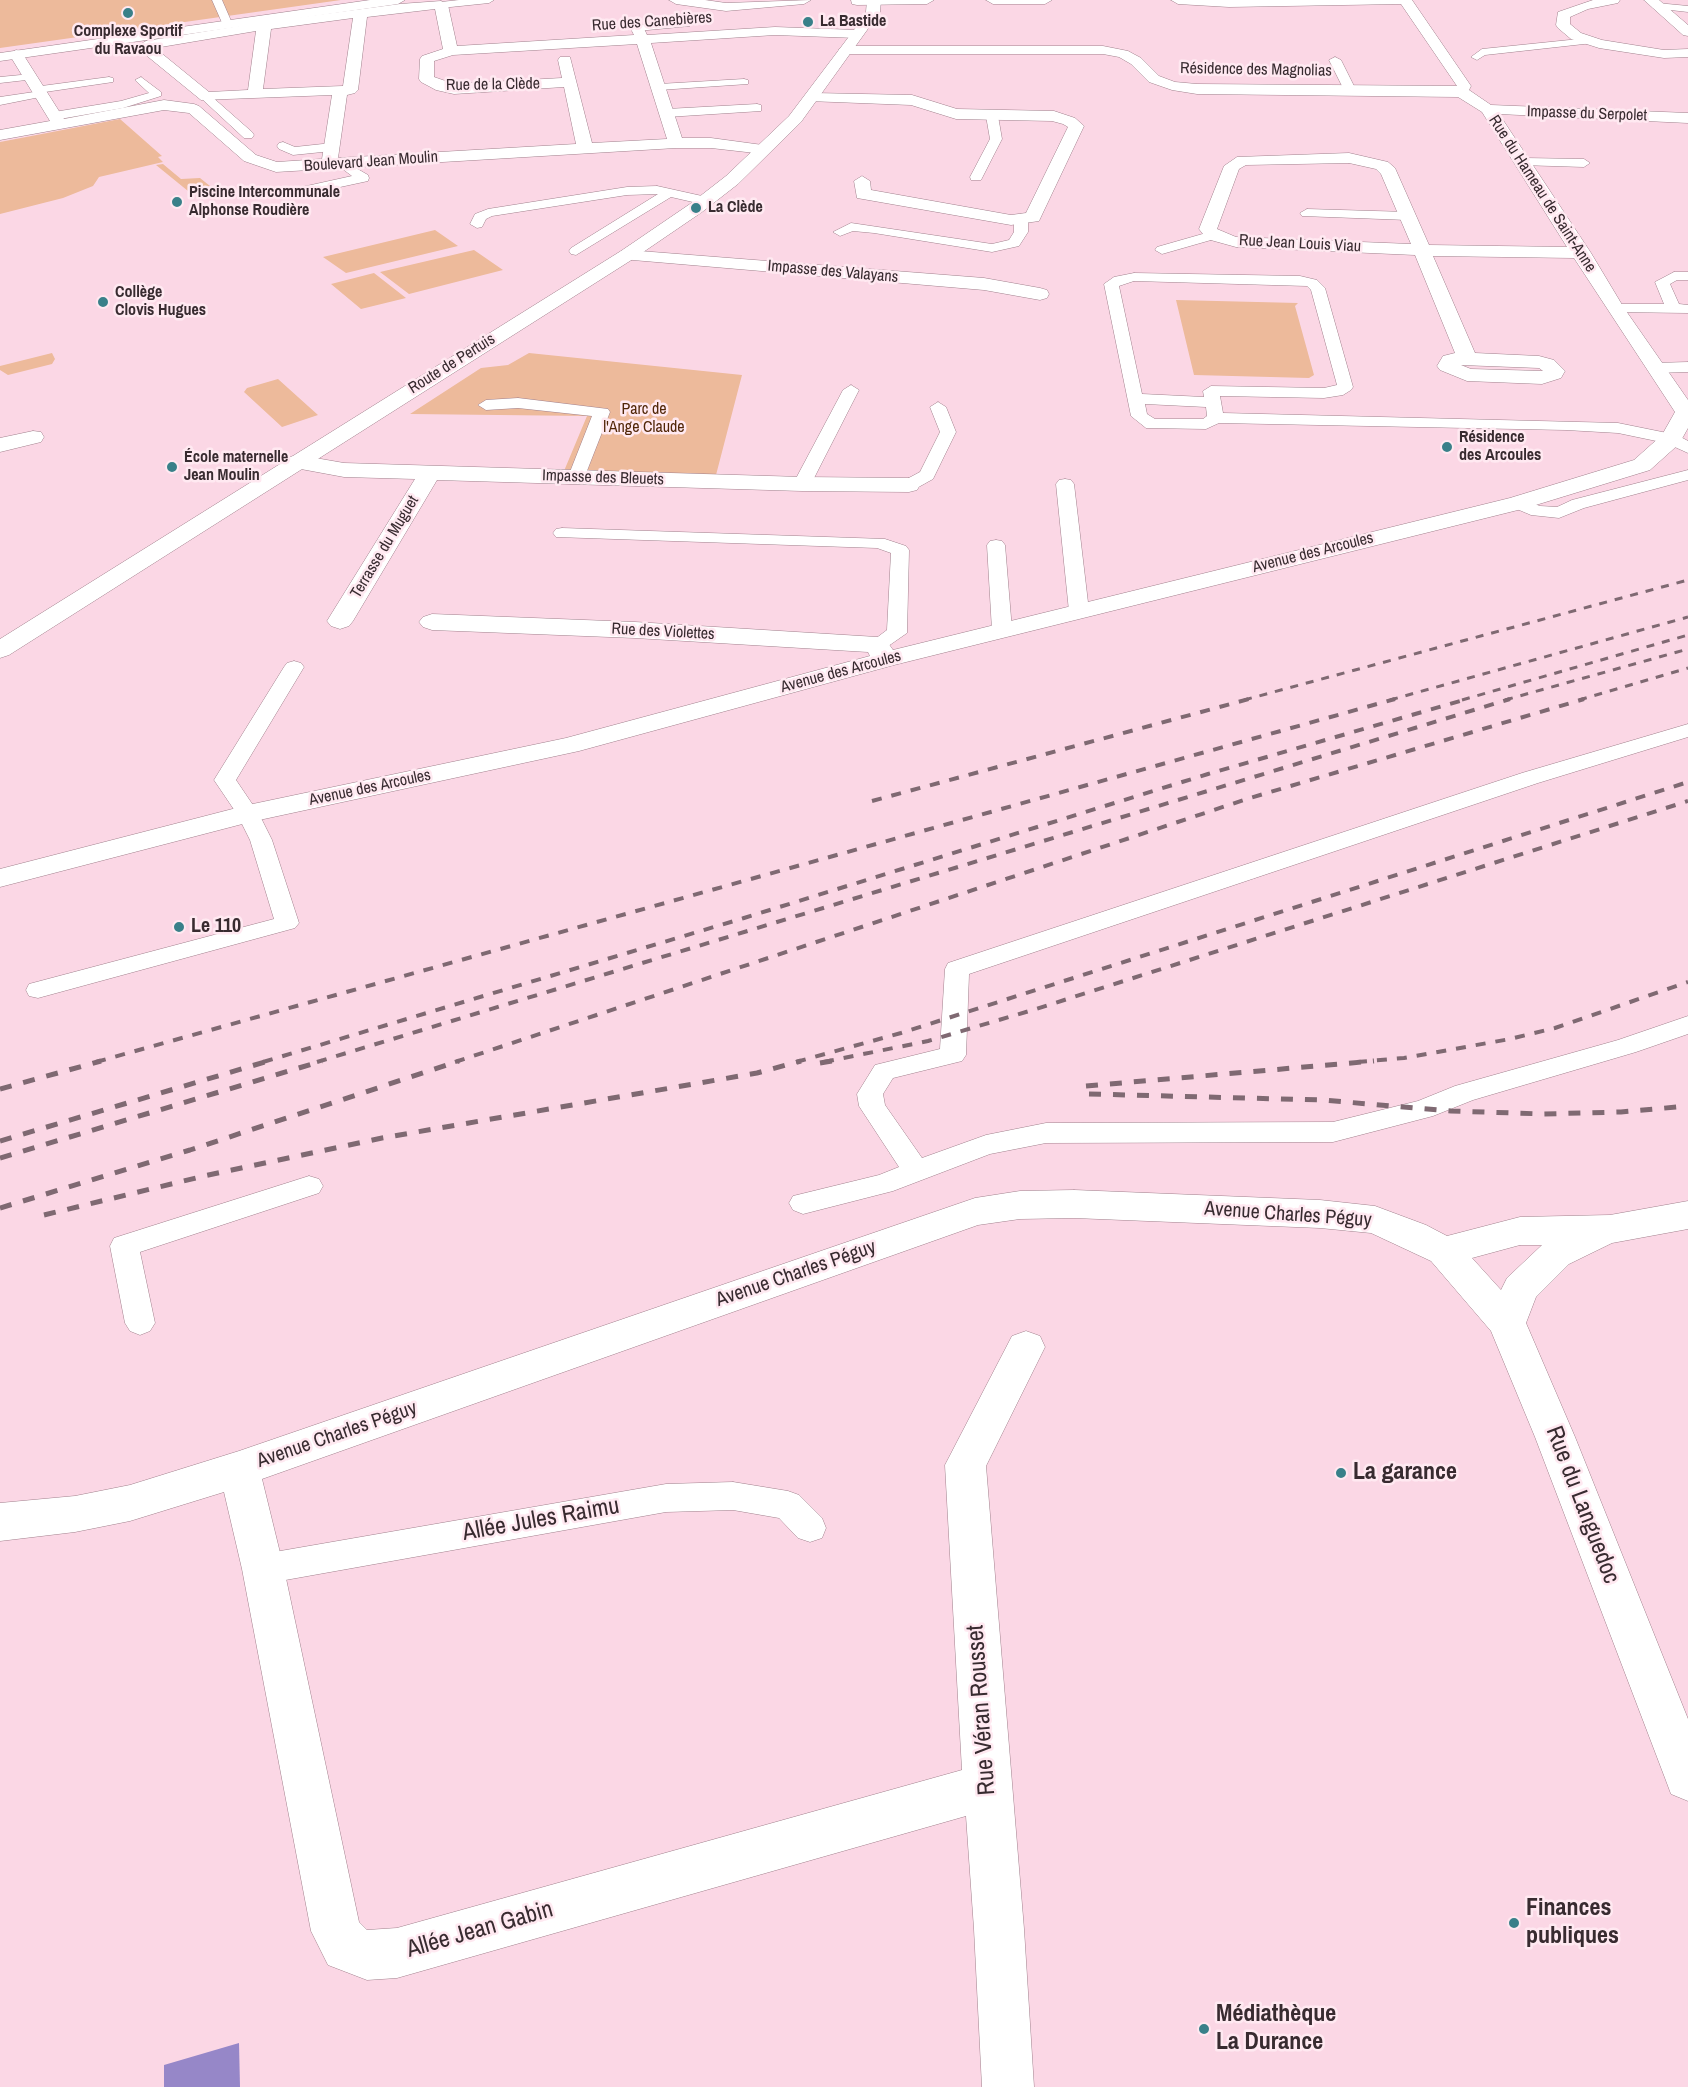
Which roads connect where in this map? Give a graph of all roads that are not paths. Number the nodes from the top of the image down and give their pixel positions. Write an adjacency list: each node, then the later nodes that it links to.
1 (217, 0): 21 (lane)
2 (398, 0): 21 (street)
3 (489, 0): 17 (lane)
4 (676, 0): 5 (street)
5 (804, 0)
6 (927, 0): 15 (street)
7 (993, 0): 8 (street)
8 (1009, 0): 9 (street)
9 (1045, 0)
10 (1178, 0): 11 (street)
11 (1368, 0): 12 (street)
12 (1405, 0): 46 (street)
13 (1613, 0): 27 (street)
14 (856, 1): 15 (street); 24 (street)
15 (875, 1): 24 (street, Route de Pertuis)
16 (1659, 4): 18 (lane); 25 (street)
17 (441, 5): 19 (street); 30 (street)
18 (1688, 8)
19 (360, 14): 23 (street); 44 (street)
20 (622, 21): 26 (street)
21 (227, 23): 32 (street)
22 (686, 24): 26 (lane)
23 (264, 26): 47 (street); 48 (street)
24 (859, 31): 26 (street, Rue des Canebières); 29 (street, Route de Pertuis)
25 (1688, 32)
26 (640, 34): 28 (street, Rue des Canebières); 43 (street)
27 (1589, 40): 31 (street); 34 (lane)
28 (562, 45): 30 (street, Rue des Canebières); 40 (street)
29 (845, 50): 45 (street, Résidence des Magnolias); 49 (street, Route de Pertuis)
30 (450, 51): 40 (street, Rue de la Clède)
31 (1688, 53)
32 (16, 54): 33 (street); 42 (street)
33 (0, 56)
34 (1477, 57)
35 (1335, 60): 45 (lane)
36 (0, 74): 42 (lane)
37 (0, 80): 42 (lane)
38 (109, 80): 42 (lane)
39 (141, 80): 56 (lane)
40 (570, 82): 60 (street)
41 (744, 82): 43 (lane)
42 (34, 83): 50 (lane); 56 (street)
43 (659, 87): 53 (street)
44 (340, 90): 47 (street); 62 (street)
45 (1350, 90): 46 (street, Résidence des Magnolias)
46 (1461, 92): 52 (street, Rue du Hameau de Saint-Anne)
47 (255, 94): 48 (street)
48 (206, 97): 58 (lane)
49 (813, 98): 54 (street); 63 (street, Route de Pertuis)
50 (0, 101)
51 (757, 108): 53 (lane)
52 (1487, 110): 55 (street, Impasse du Serpolet); 64 (street, Rue du Hameau de Saint-Anne)
53 (667, 113): 59 (street)
54 (992, 116): 67 (lane); 74 (street)
55 (1688, 118)
56 (57, 120): 57 (street, Boulevard Jean Moulin); 66 (street, Boulevard Jean Moulin)
57 (0, 135)
58 (248, 135)
59 (675, 139): 60 (street, Boulevard Jean Moulin); 63 (street, Boulevard Jean Moulin)
60 (583, 144): 66 (street, Boulevard Jean Moulin)
61 (283, 146): 62 (lane)
62 (332, 147): 66 (street)
63 (764, 149): 71 (street, Route de Pertuis)
64 (1524, 162): 65 (lane); 81 (street, Rue du Hameau de Saint-Anne)
65 (1584, 163)
66 (336, 164): 70 (lane)
67 (975, 177)
68 (862, 181): 74 (street)
69 (669, 193): 71 (lane); 75 (lane); 80 (lane)
70 (290, 194)
71 (706, 201): 82 (street, Route de Pertuis)
72 (1307, 213): 73 (lane)
73 (1408, 216): 77 (street, Rue Jean Louis Viau); 79 (street, Rue Jean Louis Viau)
74 (1021, 218): 76 (lane)
75 (477, 224)
76 (840, 232)
77 (1213, 235): 78 (lane); 79 (street, Rue Jean Louis Viau)
78 (1162, 250)
79 (1422, 250): 81 (street, Rue Jean Louis Viau); 87 (street)
80 (576, 251)
81 (1582, 253): 85 (street, Rue du Hameau de Saint-Anne)
82 (627, 255): 84 (street, Impasse des Valayans); 98 (street, Route de Pertuis)
83 (1688, 276): 86 (lane)
84 (1040, 294)
85 (1615, 308): 86 (lane); 89 (street, Rue du Hameau de Saint-Anne)
86 (1680, 309)
87 (1467, 358)
88 (1688, 367): 89 (lane)
89 (1655, 368): 96 (street, Rue du Hameau de Saint-Anne)
90 (851, 390): 102 (lane)
91 (1134, 399): 94 (lane); 94 (lane); 94 (lane)
92 (486, 405): 101 (lane)
93 (938, 407): 103 (lane)
94 (1215, 410): 96 (lane)
95 (33, 437): 97 (street)
96 (1682, 442): 105 (street, Avenue des Arcoules)
97 (0, 445)
98 (298, 462): 99 (street, Impasse des Bleuets); 112 (street, Route de Pertuis)
99 (430, 473): 101 (street, Impasse des Bleuets); 109 (street, Terrasse du Muguet)
100 (1688, 475): 105 (lane)
101 (577, 477): 102 (street, Impasse des Bleuets)
102 (802, 484): 103 (street, Impasse des Bleuets)
103 (909, 484)
104 (1065, 484): 108 (lane)
105 (1518, 503): 108 (street, Avenue des Arcoules)
106 (562, 533): 113 (lane)
107 (996, 545): 111 (lane)
108 (1079, 611): 111 (street, Avenue des Arcoules)
109 (340, 621)
110 (432, 622): 113 (street, Rue des Violettes)
111 (1002, 630): 113 (street, Avenue des Arcoules)
112 (0, 650)
113 (881, 652): 116 (street, Avenue des Arcoules)
114 (294, 667): 116 (lane)
115 (1688, 730): 120 (lane)
116 (248, 814): 117 (street, Avenue des Arcoules); 118 (lane)
117 (0, 878)
118 (38, 990)
119 (1688, 1025): 120 (lane)
120 (916, 1171): 122 (lane)
121 (309, 1186): 126 (lane)
122 (803, 1203)
123 (1688, 1215): 124 (street)
124 (1610, 1229): 125 (street); 127 (street)
125 (1444, 1251): 127 (street, Rue du Languedoc); 129 (street, Avenue Charles Péguy)
126 (140, 1323)
127 (1507, 1323): 133 (street, Rue du Languedoc)
128 (1026, 1347): 134 (street, Rue Véran Rousset)
129 (239, 1469): 130 (street, Avenue Charles Péguy); 132 (street, Allée Jean Gabin)
130 (0, 1522)
131 (810, 1528): 132 (lane, Allée Jules Raimu)
132 (263, 1569): 134 (street, Allée Jean Gabin)
133 (1688, 1778)
134 (987, 1789): 135 (street, Rue Véran Rousset)
135 (1008, 2087)

